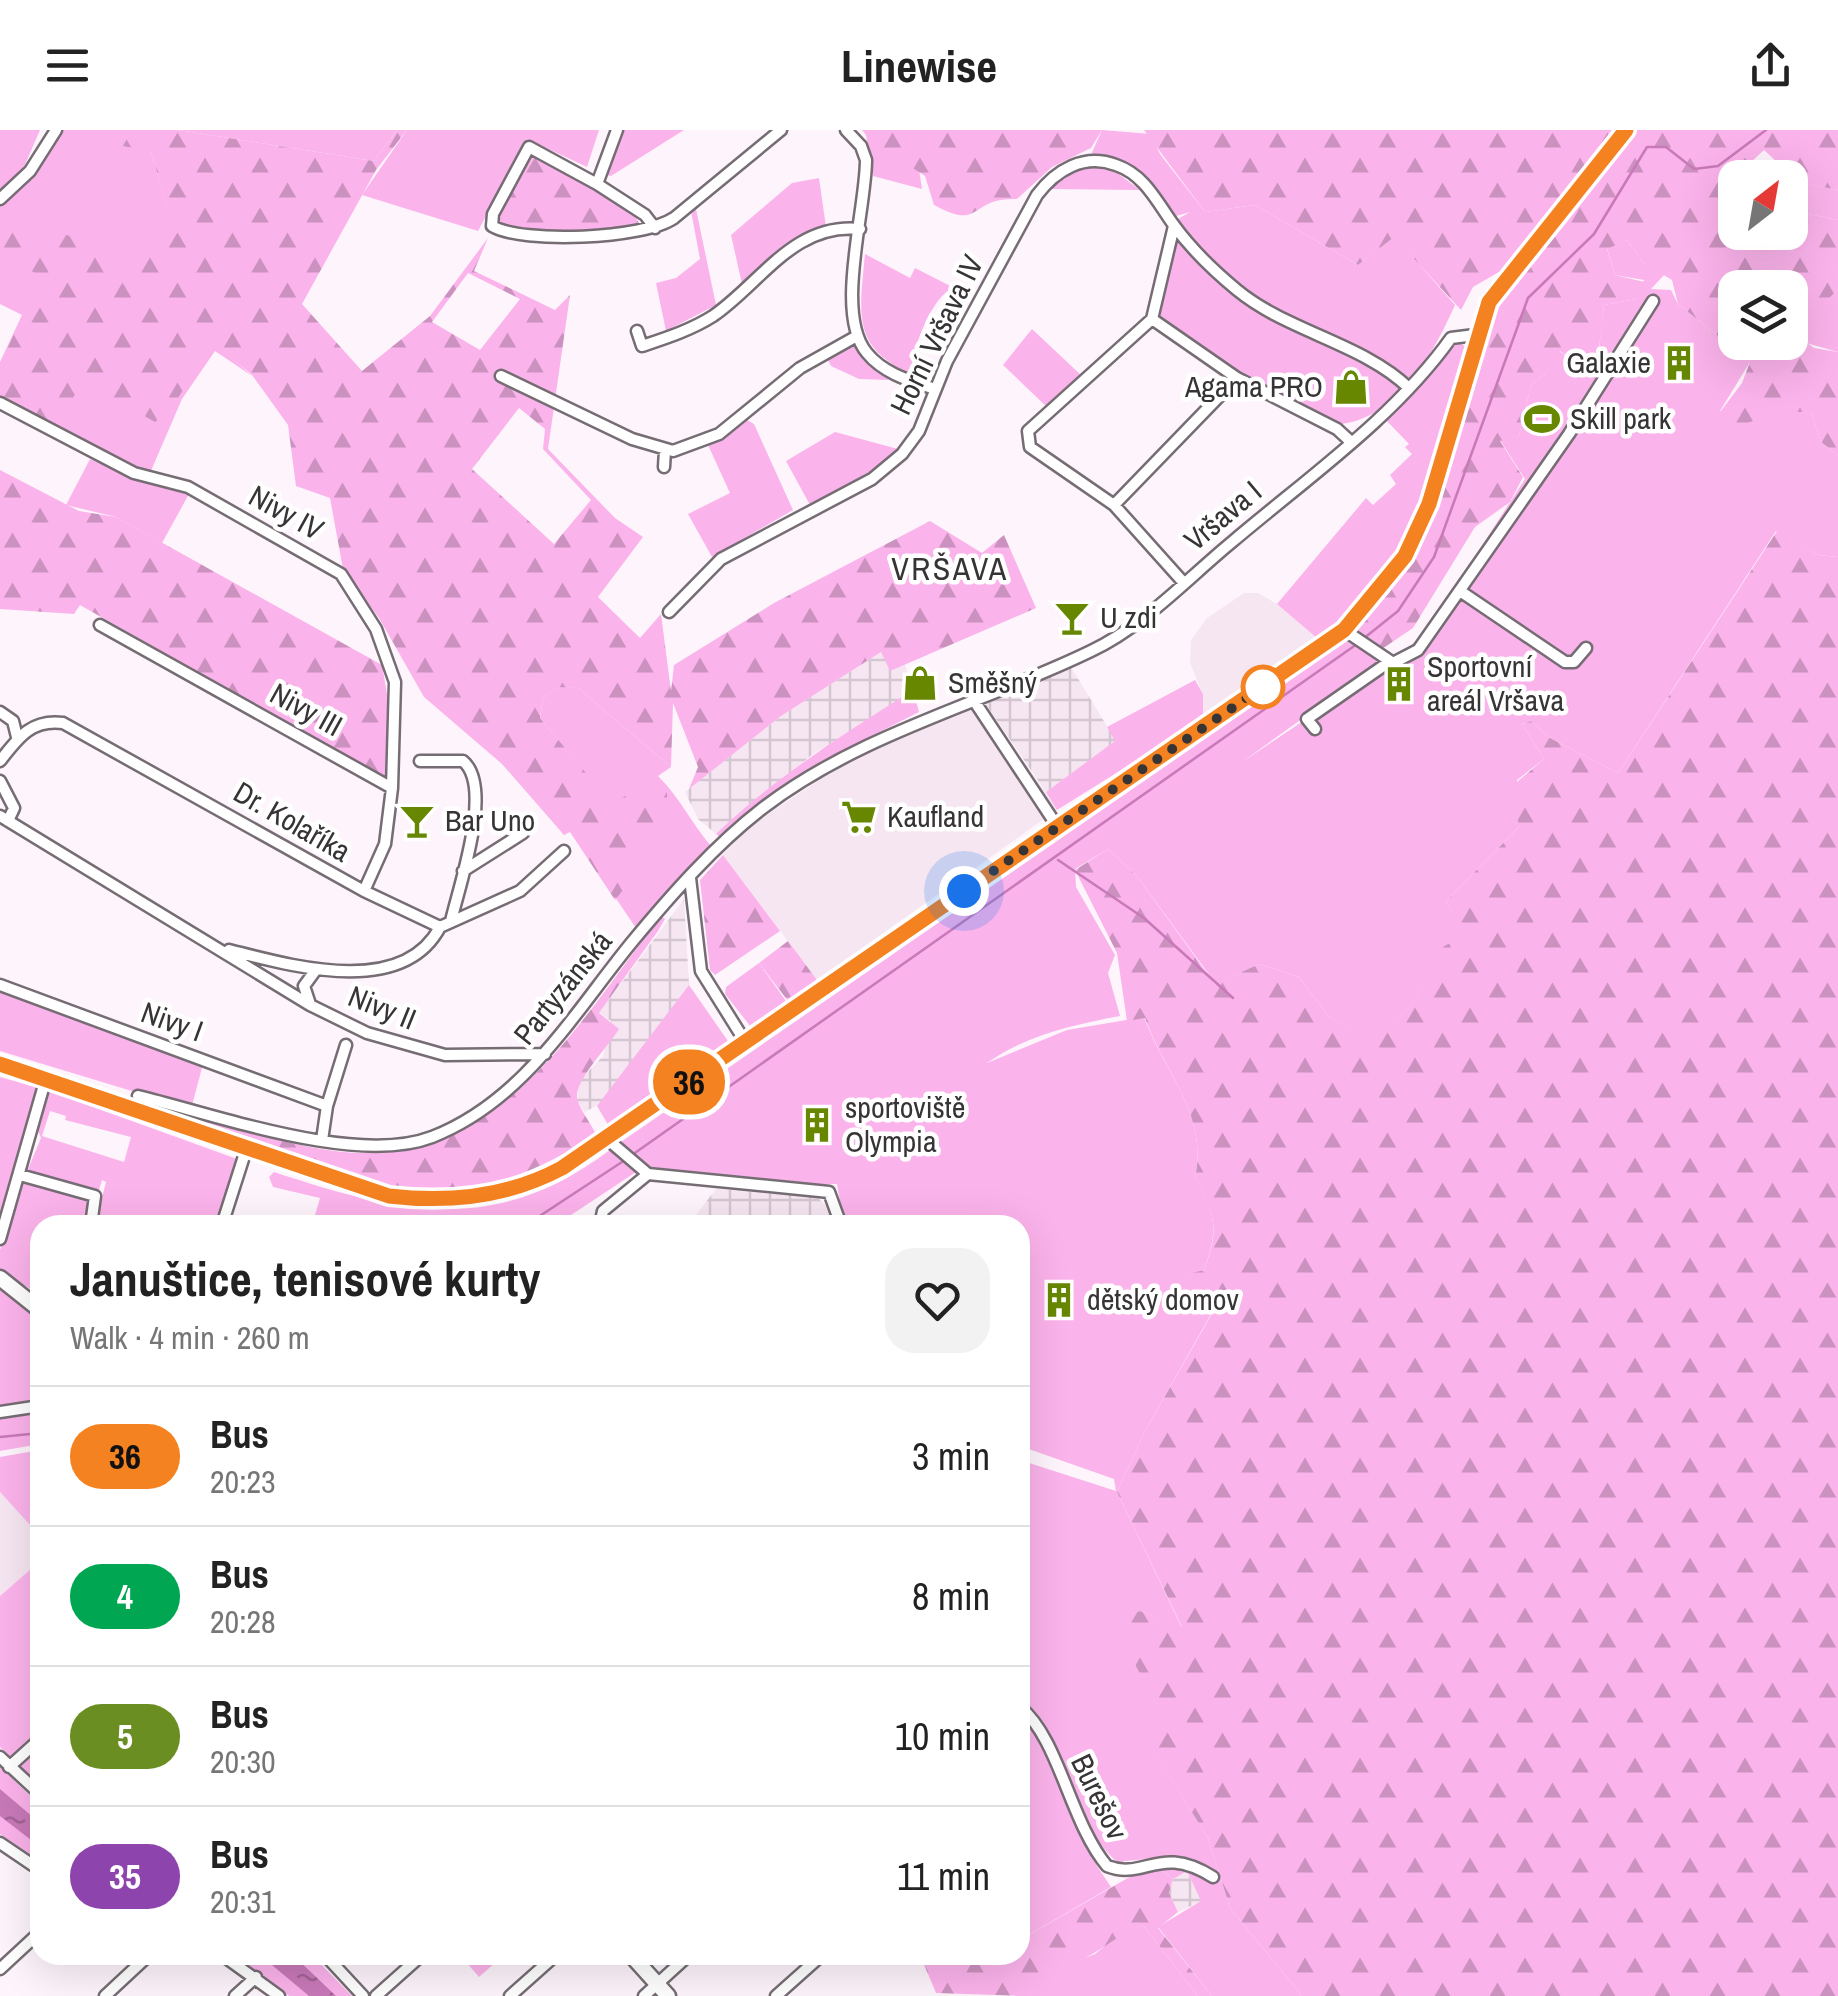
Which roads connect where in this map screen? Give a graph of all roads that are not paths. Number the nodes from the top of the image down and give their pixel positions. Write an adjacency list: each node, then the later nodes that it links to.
1 (56, 130): 7 (street)
2 (617, 130): 6 (street)
3 (781, 130): 9 (street)
4 (846, 130): 10 (street)
5 (1626, 130): 14 (main road)
6 (597, 184): 9 (street); 9 (street)
7 (0, 199)
8 (1174, 226): 12 (street); 20 (street, Horní Vršava IV); 21 (street)
9 (655, 228)
10 (860, 228): 15 (street); 16 (street)
11 (1653, 301): 28 (street)
12 (1152, 320): 19 (street); 26 (street)
13 (636, 331): 16 (street)
14 (1475, 335): 21 (street, Vršava I); 31 (main road)
15 (857, 336): 20 (street); 24 (street)
16 (642, 346): 17 (street)
17 (644, 360)
18 (502, 376): 24 (street)
19 (1237, 378): 23 (street); 26 (street)
20 (936, 388): 29 (street, Horní Vršava IV)
21 (1409, 388): 23 (street, Vršava I)
22 (0, 403): 43 (street, Nivy IV)
23 (1350, 441): 27 (street, Vršava I)
24 (665, 450): 25 (street)
25 (664, 468)
26 (1114, 505): 27 (street)
27 (1183, 582): 34 (street, Vršava I)
28 (1460, 591): 32 (street); 33 (street)
29 (669, 612)
30 (100, 625): 43 (street, Nivy III)
31 (1350, 634): 33 (street); 45 (main road)
32 (1586, 648)
33 (1389, 662): 36 (street)
34 (972, 698): 45 (street); 49 (street, Partyzánská)
35 (0, 712): 37 (street)
36 (1315, 729)
37 (17, 737): 38 (street); 50 (street, Dr. Kolaříka)
38 (0, 761)
39 (420, 761): 40 (street)
40 (439, 761): 41 (street); 48 (street)
41 (440, 775)
42 (0, 781): 44 (street)
43 (392, 788): 50 (street)
44 (4, 819): 52 (street, Nivy II)
45 (1058, 826): 56 (main road)
46 (523, 833): 48 (street)
47 (564, 851): 51 (street)
48 (463, 871): 51 (street)
49 (690, 878): 56 (street); 58 (street, Partyzánská)
50 (364, 892): 51 (street, Dr. Kolaříka)
51 (446, 924): 53 (street, Nivy II)
52 (218, 947): 53 (street, Nivy II); 55 (street, Nivy II)
53 (315, 971): 55 (street)
54 (0, 985): 62 (street, Nivy I)
55 (310, 1004): 58 (street, Nivy II)
56 (746, 1043): 64 (main road)
57 (346, 1045): 62 (street)
58 (545, 1054): 63 (street, Partyzánská)
59 (0, 1064): 60 (main road)
60 (46, 1077): 65 (main road); 67 (street)
61 (138, 1096): 63 (street, Partyzánská)
62 (327, 1106): 63 (street)
63 (322, 1140)
64 (611, 1143): 65 (main road); 66 (street)
65 (246, 1150): 69 (street)
66 (643, 1171): 70 (street); 71 (street)
67 (20, 1175): 68 (street); 72 (street)
68 (93, 1215)
69 (225, 1215)
70 (601, 1215)
71 (838, 1215)
72 (0, 1239)
73 (0, 1278): 74 (street)
74 (30, 1302)
75 (30, 1408): 76 (street)
76 (0, 1412)
77 (1030, 1716): 84 (street, Burešov)
78 (30, 1748): 80 (street)
79 (0, 1757): 80 (street)
80 (9, 1767): 81 (street)
81 (30, 1785)
82 (1, 1846): 83 (street)
83 (30, 1864)
84 (1213, 1876)
85 (30, 1941): 94 (street)
86 (138, 1965): 97 (street)
87 (237, 1965): 95 (street)
88 (334, 1965): 100 (street)
89 (411, 1965): 101 (street)
90 (545, 1965): 102 (street)
91 (640, 1965): 96 (street)
92 (678, 1965): 96 (street)
93 (811, 1965): 105 (street)
94 (0, 1969)
95 (256, 1977): 98 (street); 99 (street)
96 (657, 1984): 103 (street); 104 (street)
97 (105, 1996)
98 (235, 1996)
99 (279, 1996)
100 (364, 1996)
101 (376, 1996)
102 (510, 1996)
103 (644, 1996)
104 (668, 1996)
105 (776, 1996)

